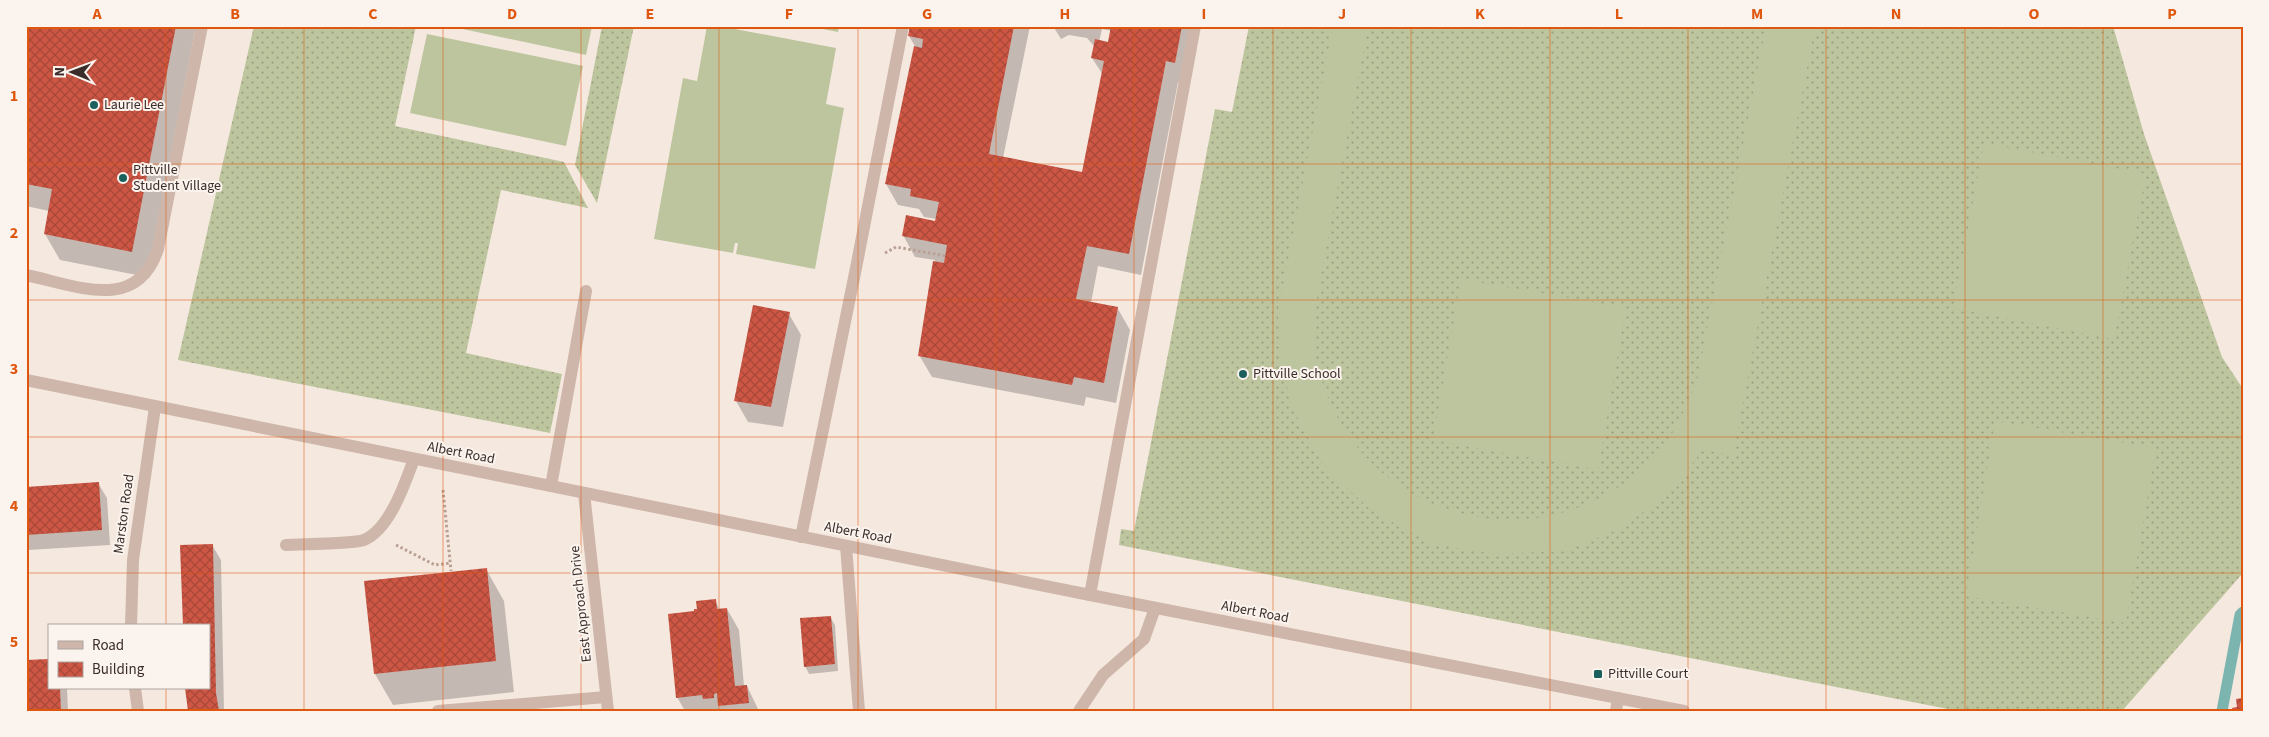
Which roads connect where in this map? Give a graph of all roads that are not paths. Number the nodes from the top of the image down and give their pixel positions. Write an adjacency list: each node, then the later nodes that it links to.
1 (202, 26): 4 (street)
2 (903, 26): 11 (street)
3 (1195, 26): 14 (street)
4 (26, 275)
5 (586, 291): 9 (street)
6 (26, 380): 7 (street, Albert Road)
7 (155, 407): 8 (street, Albert Road); 16 (street, Marston Road)
8 (414, 459): 9 (street, Albert Road); 12 (street)
9 (551, 486): 10 (street, Albert Road)
10 (584, 493): 11 (street, Albert Road); 18 (street, East Approach Drive)
11 (801, 537): 13 (street, Albert Road)
12 (286, 545)
13 (846, 546): 14 (street, Albert Road); 24 (street)
14 (1090, 595): 15 (street, Albert Road)
15 (1155, 608): 19 (street, Albert Road); 25 (street)
16 (131, 624)
17 (135, 690): 21 (street)
18 (606, 697): 20 (street); 23 (street, East Approach Drive)
19 (1617, 704): 26 (street, Albert Road)
20 (537, 707): 22 (street)
21 (138, 711)
22 (438, 711)
23 (608, 711)
24 (859, 711)
25 (1078, 711)
26 (1684, 711)

